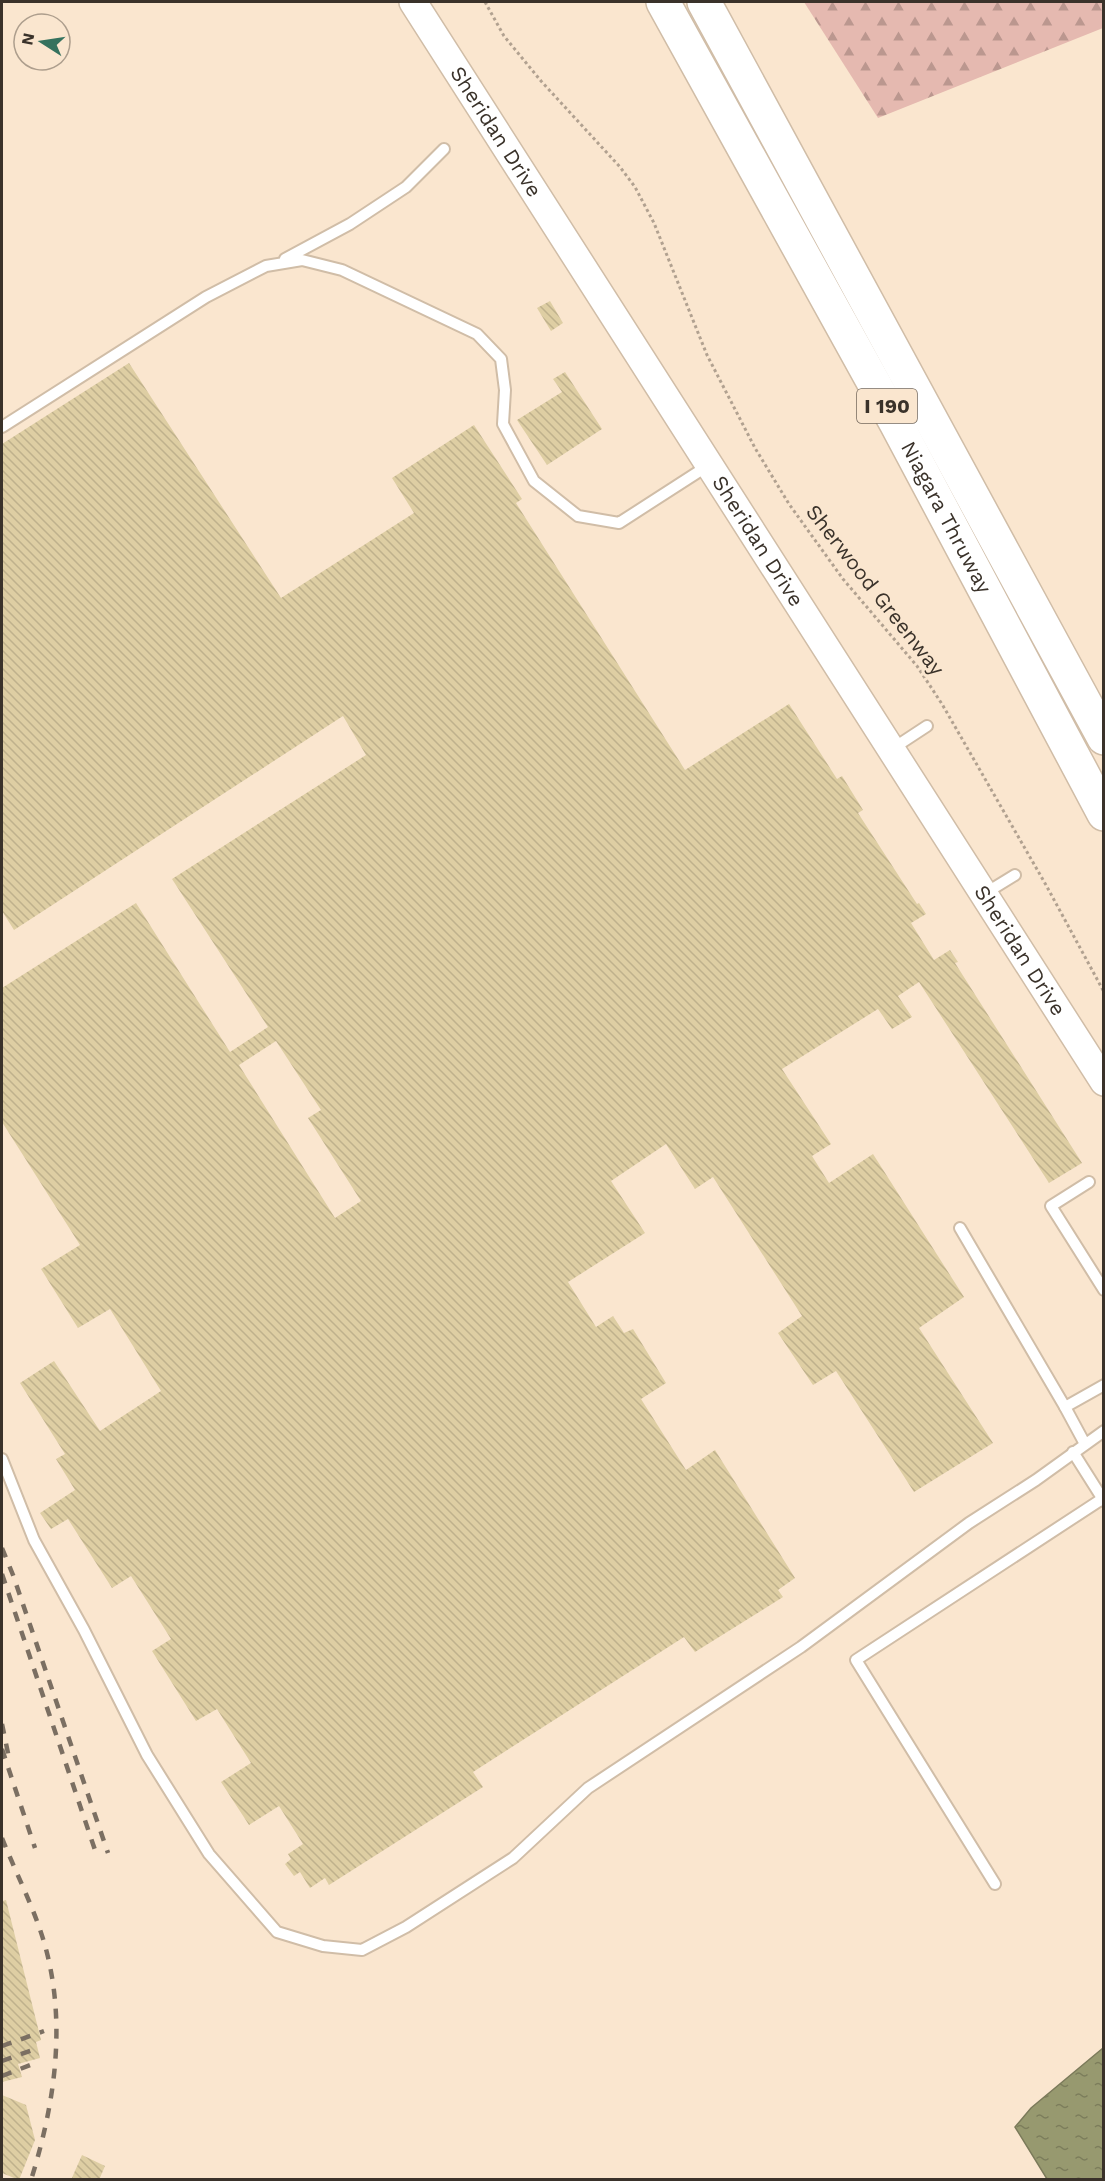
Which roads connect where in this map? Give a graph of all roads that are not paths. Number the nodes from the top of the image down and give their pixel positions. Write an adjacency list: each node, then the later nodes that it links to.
1 (413, 2): 7 (main road, Sheridan Drive)
2 (663, 2): 11 (highway, Niagara Thruway / I 190)
3 (704, 2): 9 (highway, Niagara Thruway / I 190)
4 (444, 149): 5 (lane)
5 (276, 264): 6 (lane); 7 (lane)
6 (2, 427)
7 (710, 465): 10 (main road, Sheridan Drive)
8 (927, 726): 10 (lane)
9 (1104, 738)
10 (891, 749): 13 (main road, Sheridan Drive)
11 (1104, 814)
12 (1015, 875): 13 (lane)
13 (984, 894): 14 (main road, Sheridan Drive)
14 (1104, 1082)
15 (1089, 1182): 17 (lane)
16 (960, 1228): 19 (lane)
17 (1104, 1290)
18 (1104, 1385): 19 (lane)
19 (1065, 1407): 21 (lane)
20 (1104, 1431): 21 (lane)
21 (1085, 1444): 22 (lane)
22 (1073, 1452): 23 (lane); 24 (lane)
23 (2, 1459)
24 (1103, 1500): 25 (lane)
25 (995, 1884)

